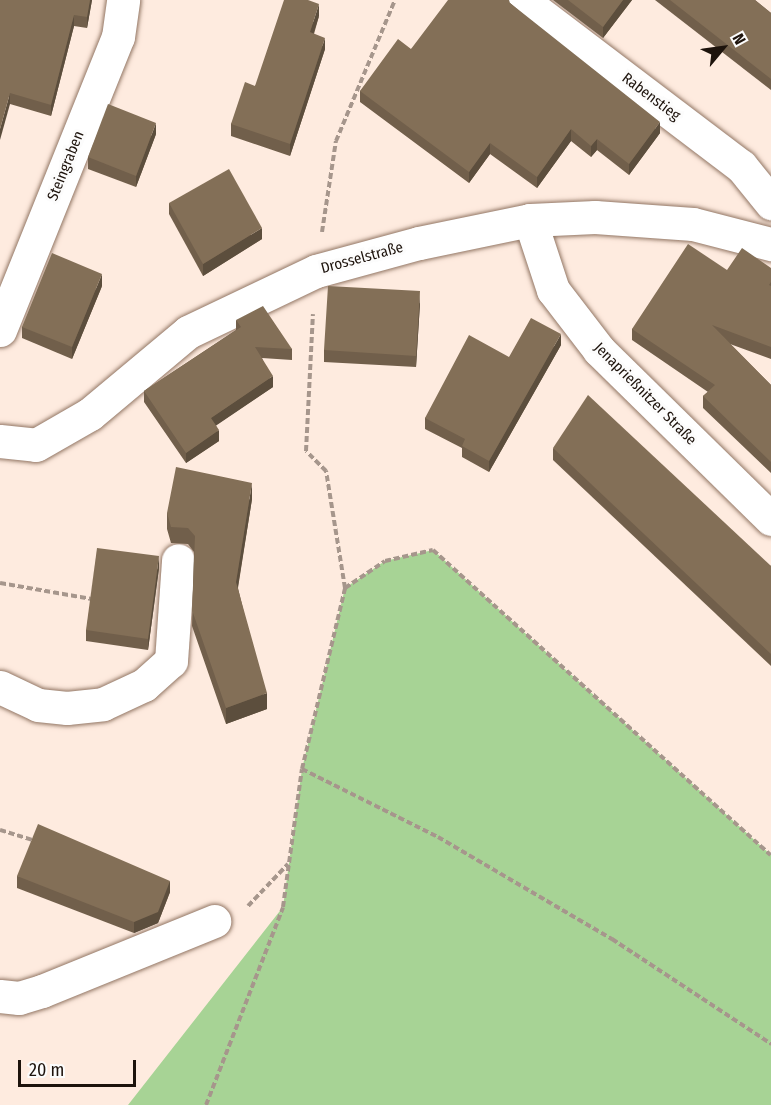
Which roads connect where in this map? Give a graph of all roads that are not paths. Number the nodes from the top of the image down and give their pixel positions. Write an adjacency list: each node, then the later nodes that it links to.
1 (123, 0): 6 (street, Steingraben)
2 (522, 0): 3 (street, Rabenstieg)
3 (771, 203)
4 (530, 220): 5 (street, Drosselstraße); 7 (street, Drosselstraße); 8 (street, Jenaprießnitzer Straße)
5 (771, 244)
6 (0, 330)
7 (0, 441)
8 (771, 518)
9 (178, 560): 10 (street)
10 (0, 687)
11 (214, 921): 12 (street)
12 (0, 996)

